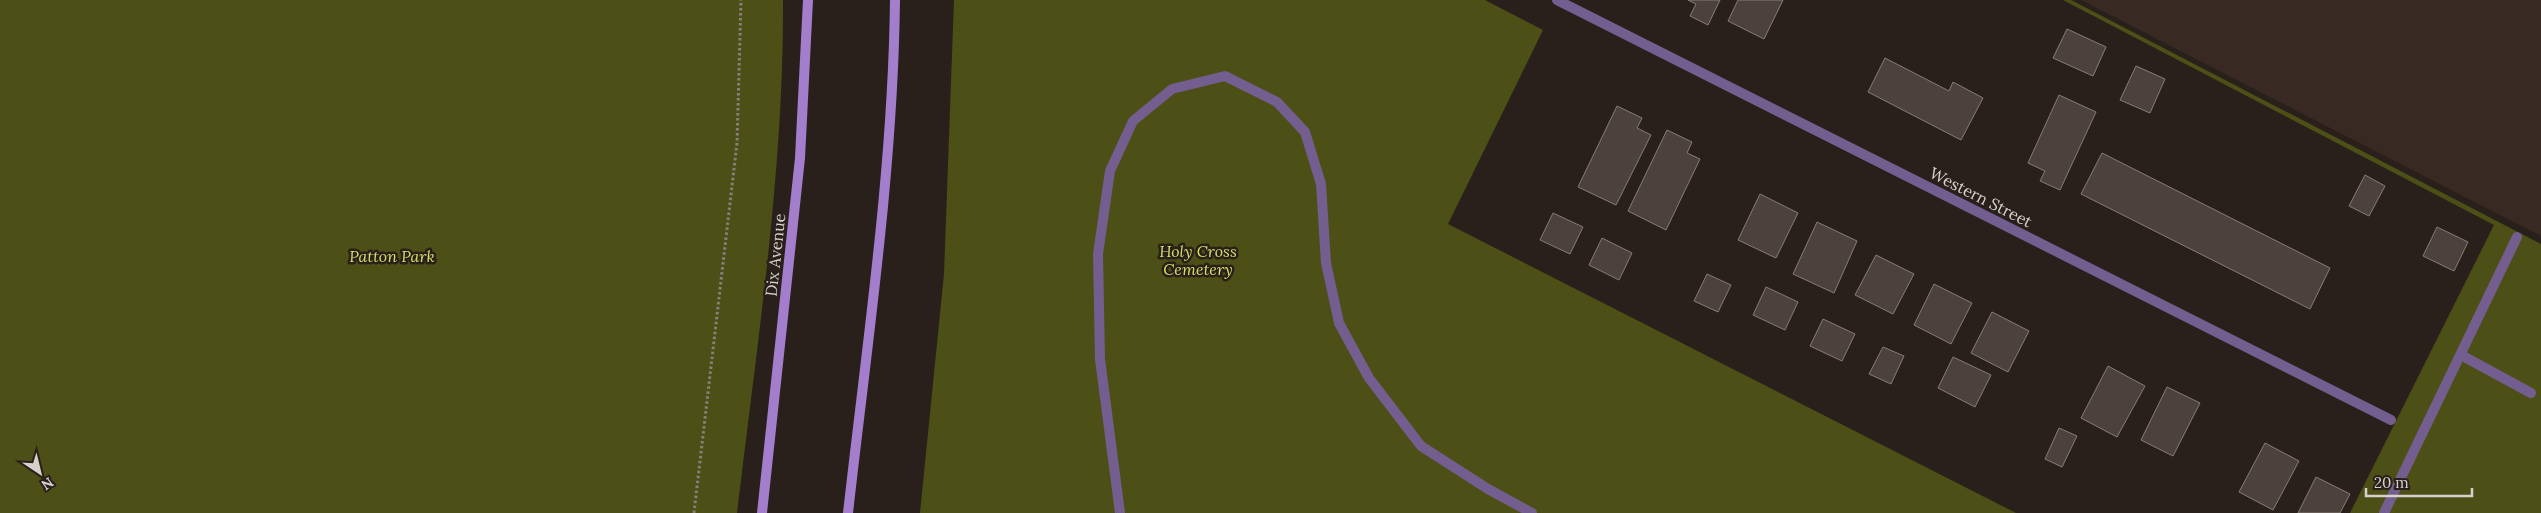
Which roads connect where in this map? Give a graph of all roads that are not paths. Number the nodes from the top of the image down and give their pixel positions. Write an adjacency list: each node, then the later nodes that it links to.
1 (808, 0): 9 (street, Dix Avenue)
2 (894, 0): 10 (street)
3 (1557, 0): 7 (street, Western Street)
4 (2517, 237): 5 (street)
5 (2462, 355): 6 (street); 13 (street)
6 (2531, 393)
7 (2391, 420)
8 (1516, 509): 11 (street); 12 (street)
9 (762, 513)
10 (848, 513)
11 (1120, 513)
12 (1532, 513)
13 (2384, 513)

